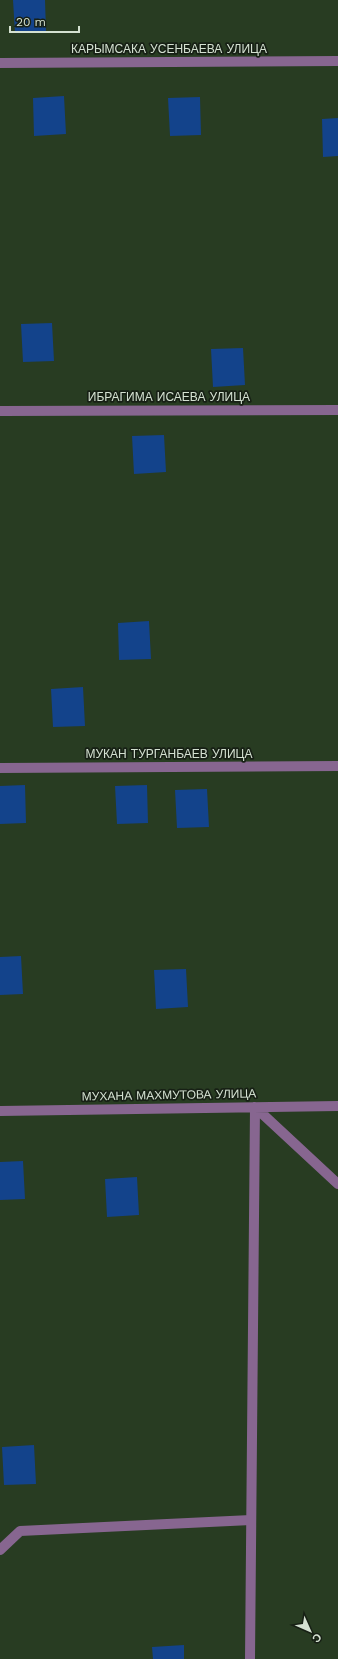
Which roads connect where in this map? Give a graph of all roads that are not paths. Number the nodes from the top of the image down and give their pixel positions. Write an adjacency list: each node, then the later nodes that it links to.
1 (338, 61): 2 (street, КАРЫМСАКА УСЕНБАЕВА УЛИЦА)
2 (0, 63)
3 (338, 410): 4 (street, ИБРАГИМА ИСАЕВА УЛИЦА)
4 (0, 411)
5 (338, 766): 6 (street, МУКАН ТУРГАНБАЕВ УЛИЦА)
6 (0, 768)
7 (255, 1106): 8 (street, МУХАНА МАХМУТОВА УЛИЦА); 9 (street, МУХАНА МАХМУТОВА УЛИЦА); 10 (street); 11 (street)
8 (338, 1106)
9 (0, 1111)
10 (338, 1184)
11 (251, 1520): 12 (street); 13 (street)
12 (0, 1550)
13 (250, 1659)

